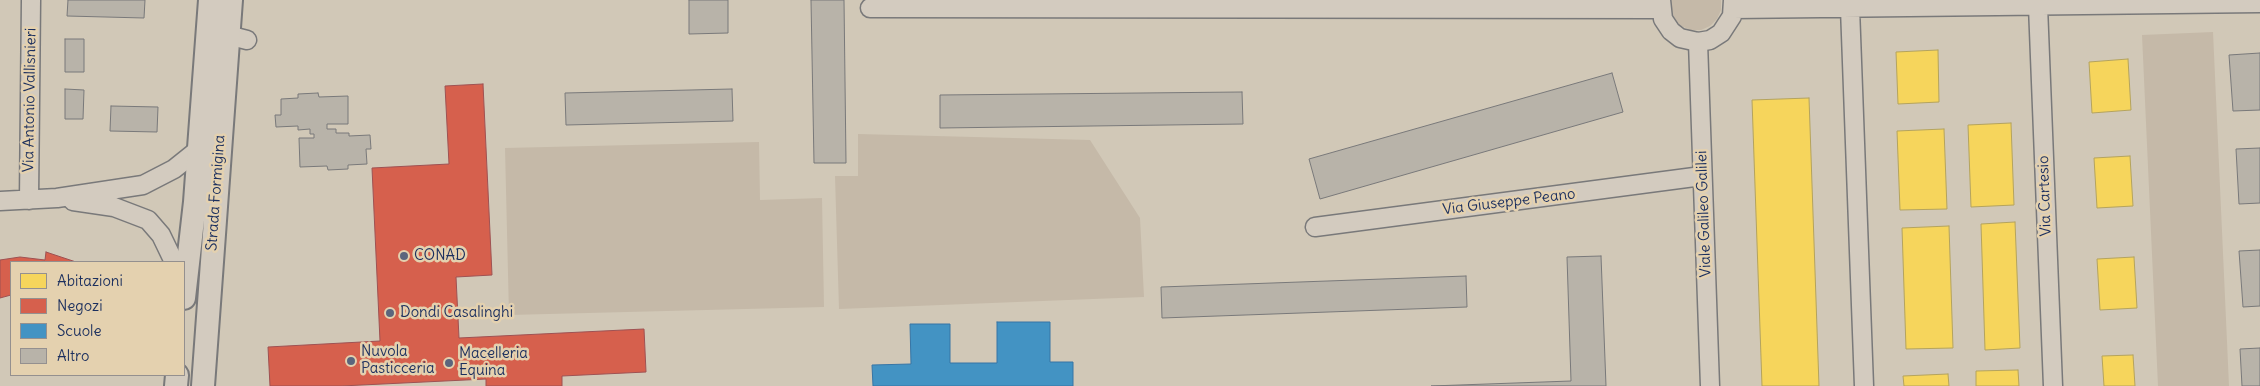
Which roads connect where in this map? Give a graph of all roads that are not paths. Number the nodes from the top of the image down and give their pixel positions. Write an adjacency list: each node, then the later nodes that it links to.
1 (31, 0): 16 (street, Via Antonio Vallisnieri)
2 (210, 0): 11 (street, Strada Formigina)
3 (232, 0): 11 (street, Strada Formigina)
4 (2260, 3): 8 (street)
5 (988, 4): 6 (street); 9 (street)
6 (1661, 4): 12 (street)
7 (1733, 4): 10 (street); 12 (street)
8 (2038, 6): 10 (street); 24 (street, Via Cartesio)
9 (870, 8)
10 (1850, 8): 23 (street)
11 (228, 35): 13 (street, Strada Formigina); 21 (street, Strada Formigina)
12 (1698, 42): 14 (street, Viale Galileo Galilei)
13 (199, 149): 15 (street); 20 (street, Strada Formigina)
14 (1702, 176): 18 (street, Via Giuseppe Peano); 22 (street, Viale Galileo Galilei)
15 (57, 198): 16 (street); 19 (street)
16 (29, 200): 17 (street)
17 (0, 201)
18 (1315, 227)
19 (174, 261)
20 (185, 290)
21 (203, 386)
22 (1710, 386)
23 (1864, 386)
24 (2053, 386)

